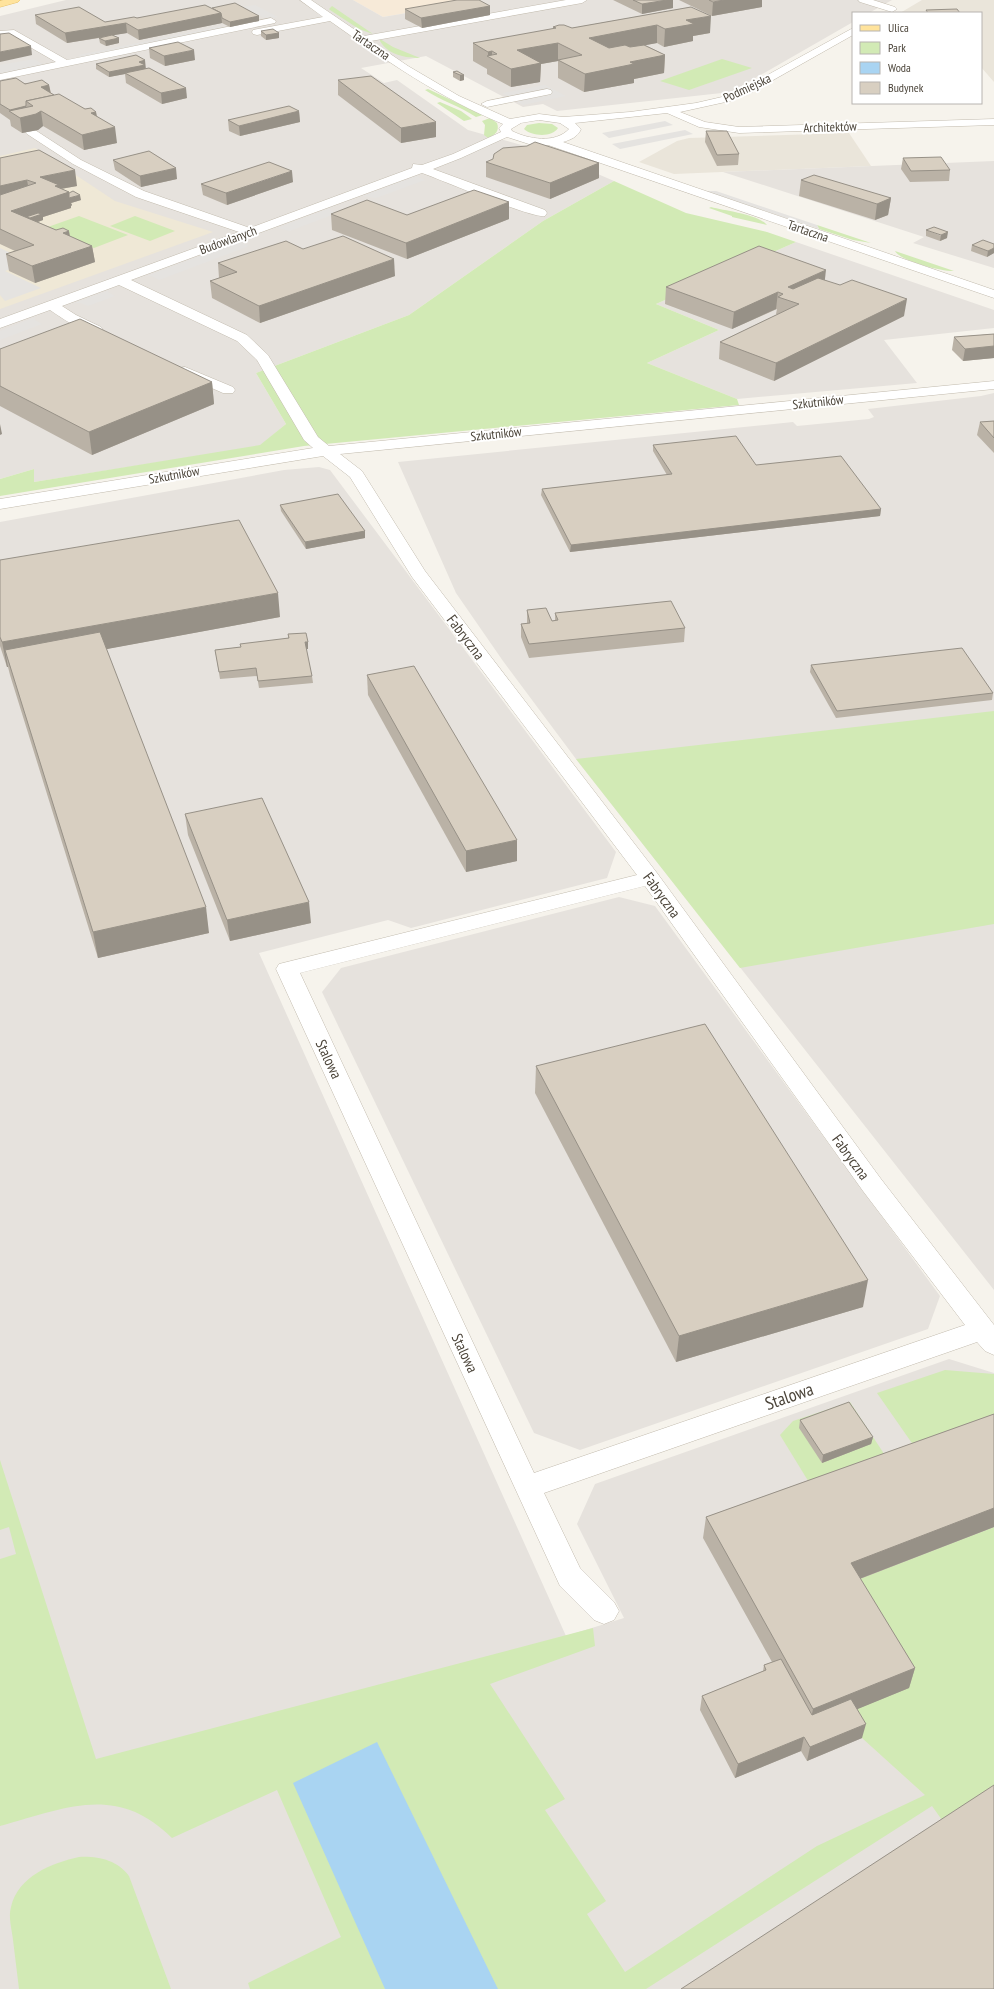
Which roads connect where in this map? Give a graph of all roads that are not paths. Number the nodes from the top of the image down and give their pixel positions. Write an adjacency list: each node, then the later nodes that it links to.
1 (15, 0): 6 (main road)
2 (305, 0): 9 (street, Tartaczna)
3 (582, 0): 12 (street)
4 (864, 0): 7 (street)
5 (903, 3): 7 (street)
6 (0, 4)
7 (889, 11)
8 (254, 13): 14 (street)
9 (332, 18): 12 (street, Tartaczna); 13 (street)
10 (852, 32): 19 (street, Podmiejska)
11 (0, 34): 14 (street)
12 (362, 39): 16 (street, Tartaczna)
13 (220, 40)
14 (65, 63): 15 (street)
15 (0, 77)
16 (439, 88): 18 (street, Tartaczna); 24 (street, Tartaczna)
17 (547, 92): 18 (street)
18 (487, 104): 21 (street, Tartaczna)
19 (669, 110): 20 (street, Podmiejska); 23 (street, Architektów)
20 (630, 115): 22 (street, Podmiejska); 26 (street, Podmiejska)
21 (526, 118): 22 (street, Podmiejska); 24 (street, Budowlanych)
22 (564, 120): 26 (street, Tartaczna)
23 (994, 122)
24 (509, 128): 27 (street, Tartaczna); 29 (street, Budowlanych)
25 (31, 132): 34 (street)
26 (573, 132): 28 (street, Podmiejska); 31 (street, Tartaczna)
27 (523, 139): 28 (street); 29 (street, Budowlanych)
28 (548, 141): 31 (street, Tartaczna)
29 (457, 156): 32 (street, Budowlanych)
30 (406, 163): 32 (street)
31 (622, 166): 36 (street, Tartaczna)
32 (422, 168): 33 (street); 34 (street, Budowlanych)
33 (541, 213)
34 (251, 232): 35 (street, Budowlanych)
35 (119, 280): 37 (street, Budowlanych); 45 (street, Fabryczna)
36 (994, 294)
37 (52, 305): 38 (street, Budowlanych); 39 (street)
38 (0, 324)
39 (96, 330): 40 (street); 41 (street)
40 (81, 336)
41 (110, 337)
42 (172, 365): 44 (street)
43 (994, 385): 45 (street, Szkutników)
44 (228, 390)
45 (325, 451): 46 (street, Szkutników); 47 (street, Fabryczna)
46 (0, 504)
47 (650, 878): 48 (street, Fabryczna); 49 (street, Stalowa)
48 (989, 1337): 49 (street, Stalowa)
49 (527, 1487): 50 (street, Stalowa)
50 (604, 1611)

